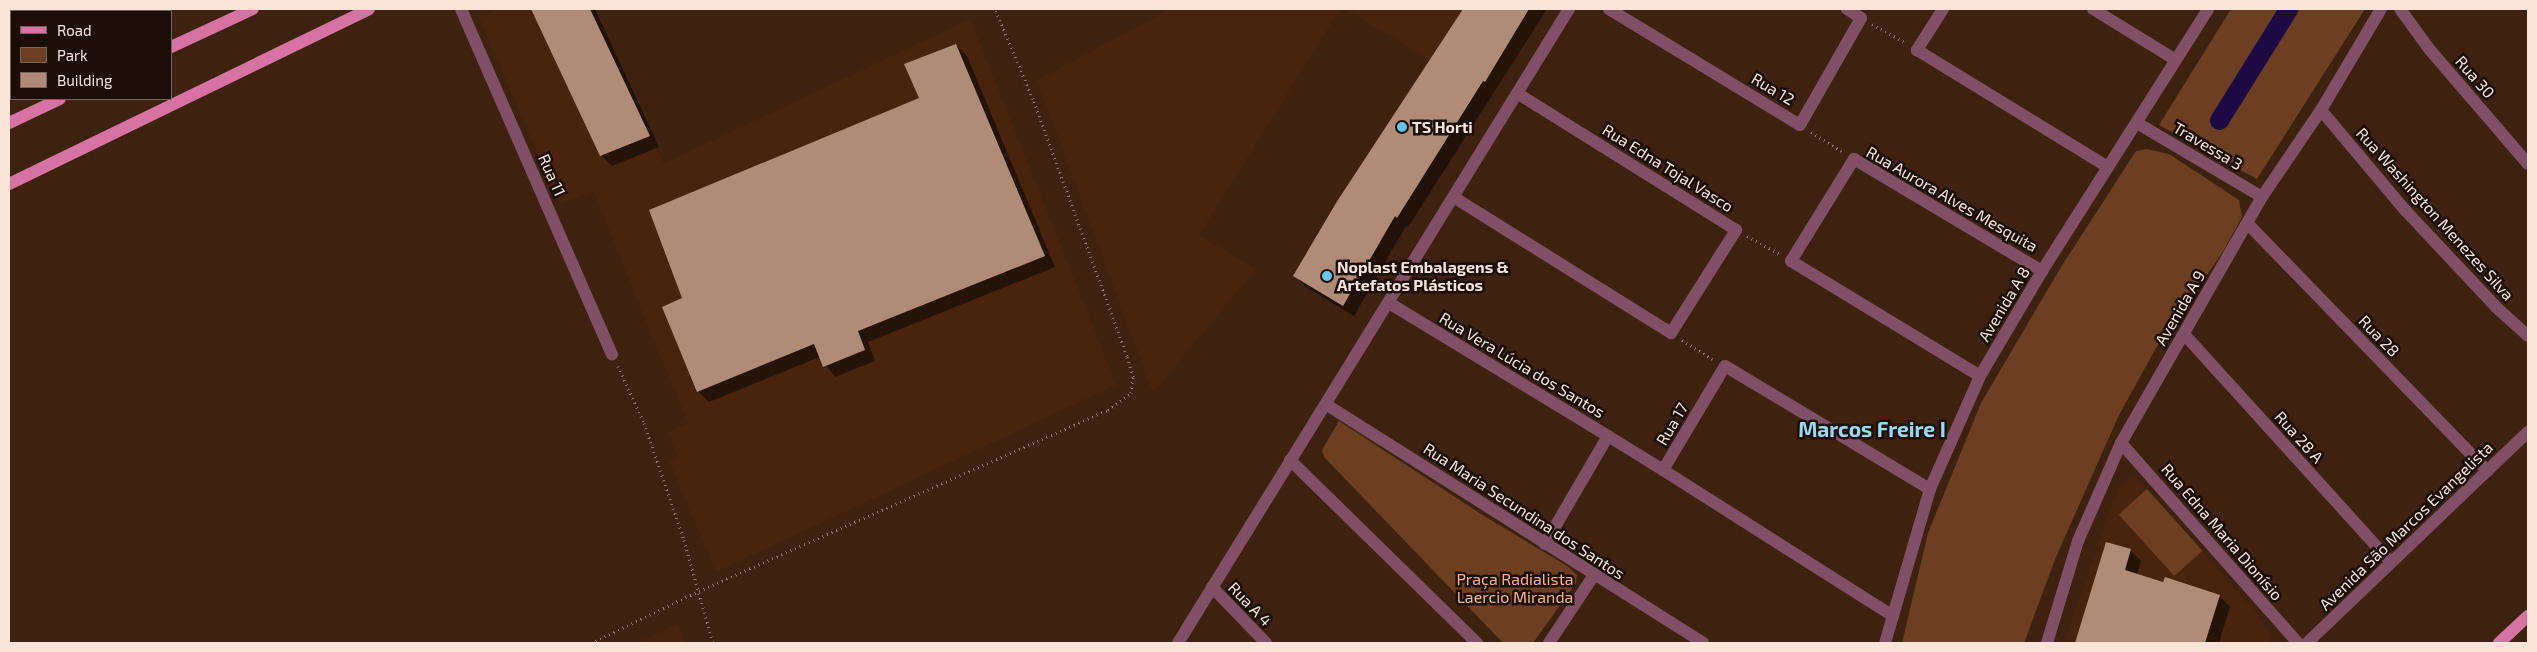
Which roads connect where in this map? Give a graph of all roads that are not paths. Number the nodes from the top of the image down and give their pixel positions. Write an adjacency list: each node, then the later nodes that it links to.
1 (253, 9): 12 (main road)
2 (369, 9): 21 (main road)
3 (461, 9): 29 (street, Rua 11)
4 (1570, 9): 14 (street)
5 (1609, 9): 6 (street, Rua 12)
6 (1847, 9)
7 (1943, 9): 20 (street)
8 (2094, 9): 13 (street)
9 (2208, 9): 13 (street, Avenida A 8)
10 (2381, 9): 16 (street, Avenida A 9)
11 (2400, 9): 19 (street, Rua 30)
12 (172, 47)
13 (2176, 60): 18 (street, Avenida A 8)
14 (1518, 94): 23 (street); 23 (street, Rua Edna Tojal Vasco)
15 (58, 100): 17 (main road)
16 (2321, 110): 22 (street, Avenida A 9); 28 (street, Rua Washington Menezes Silva)
17 (9, 123)
18 (2137, 123): 20 (street, Avenida A 8); 22 (street, Travessa 3)
19 (2528, 164)
20 (2108, 168): 25 (street, Avenida A 8)
21 (9, 184)
22 (2262, 197): 24 (street, Avenida A 9)
23 (1455, 198): 26 (street)
24 (2248, 224): 27 (street, Avenida A 9); 37 (street, Rua 28)
25 (2042, 271): 30 (street, Avenida A 8); 30 (street, Rua Aurora Alves Mesquita)
26 (1389, 304): 31 (street); 33 (street, Rua Vera Lúcia dos Santos)
27 (2184, 334): 34 (street, Avenida A 9); 40 (street, Rua 28 A)
28 (2528, 336)
29 (612, 354)
30 (1980, 376): 38 (street, Avenida A 8)
31 (1328, 405): 35 (street); 39 (street, Rua Maria Secundina dos Santos)
32 (2528, 432): 37 (street, Avenida São Marcos Evangelista)
33 (1608, 436): 36 (street); 39 (street, Rua Vera Lúcia dos Santos)
34 (2121, 443): 51 (street, Avenida A 9); 52 (street, Rua Edna Maria Dionísio)
35 (1290, 460): 42 (street); 47 (street)
36 (1663, 470): 38 (street, Rua 17); 43 (street, Rua 17)
37 (2487, 471): 40 (street, Avenida São Marcos Evangelista)
38 (1930, 489): 43 (street, Avenida A 8)
39 (1545, 544): 41 (street, Rua Maria Secundina dos Santos)
40 (2391, 562): 53 (street, Avenida São Marcos Evangelista)
41 (1594, 575): 48 (street); 49 (street, Rua Maria Secundina dos Santos)
42 (1212, 587): 45 (street); 46 (street, Rua A 4)
43 (1893, 616): 50 (street, Avenida A 8)
44 (2528, 616): 54 (main road)
45 (1178, 643)
46 (1266, 643)
47 (1477, 643)
48 (1549, 643)
49 (1703, 643)
50 (1886, 643)
51 (2047, 643)
52 (2298, 643)
53 (2307, 643)
54 (2499, 643)

